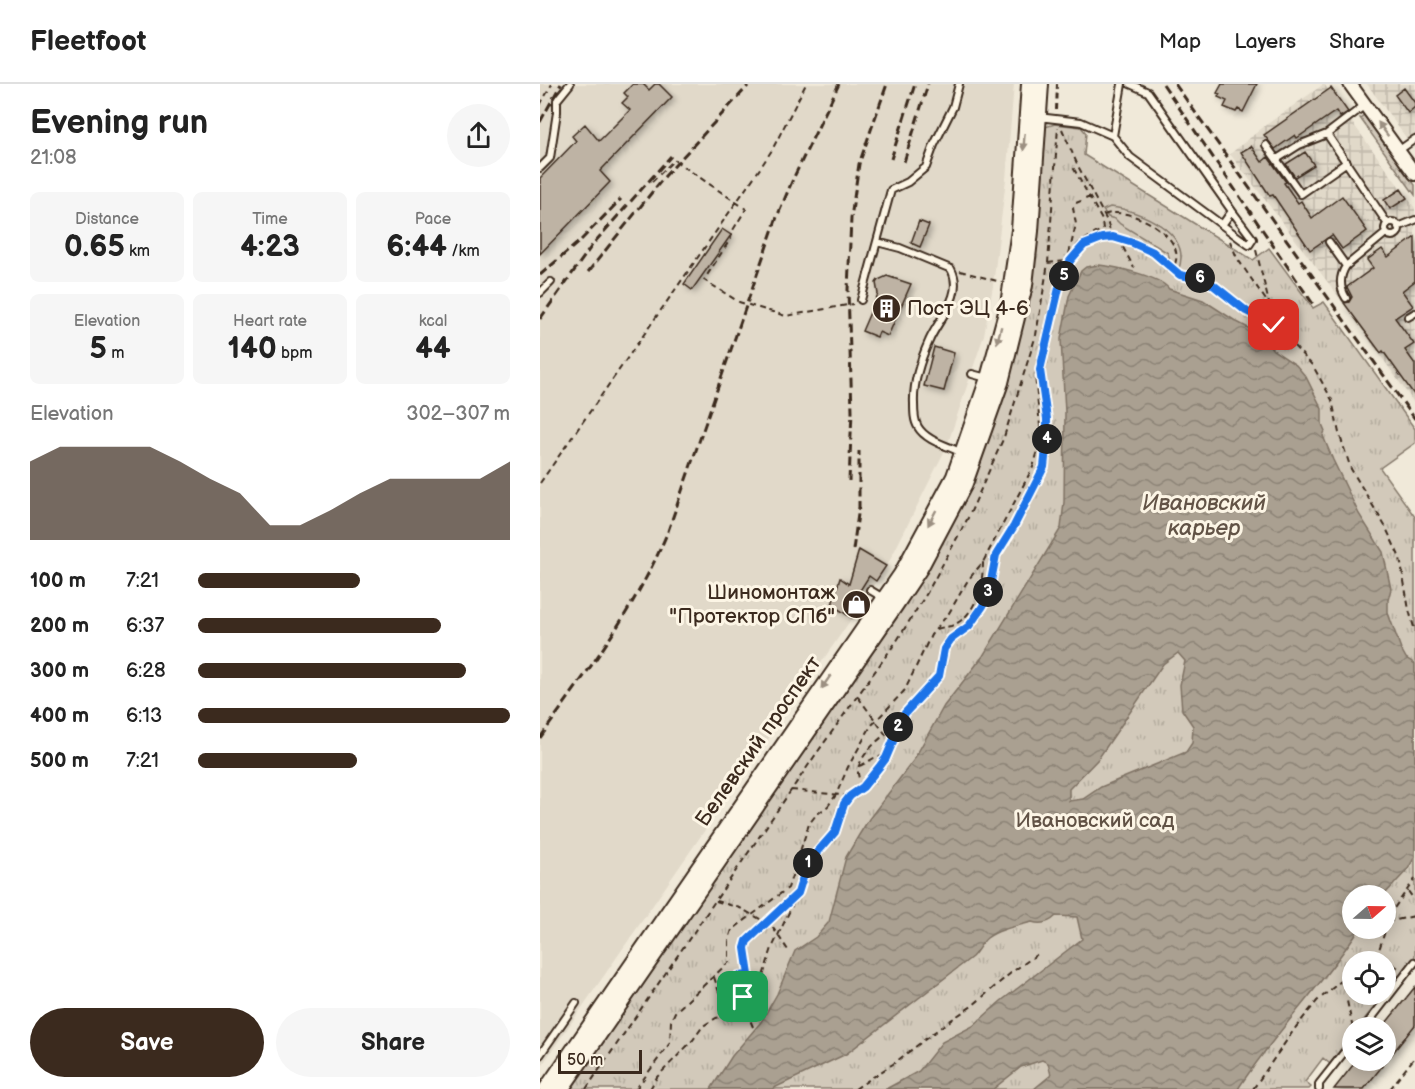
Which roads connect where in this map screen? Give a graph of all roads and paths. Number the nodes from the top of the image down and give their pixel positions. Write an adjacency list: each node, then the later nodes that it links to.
1 (552, 84): 11 (path)
2 (570, 84): 22 (lane)
3 (806, 84): 26 (path)
4 (959, 84): 37 (lane)
5 (1028, 84): 48 (street, Белевский проспект, one-way to 48)
6 (1039, 84): 13 (street, Белевский проспект)
7 (1057, 84): 14 (path)
8 (1122, 84): 16 (lane)
9 (1130, 84): 27 (lane)
10 (1350, 84): 12 (street)
11 (540, 105)
12 (1365, 105): 15 (lane); 19 (street, one-way to 12)
13 (1037, 117): 14 (lane); 57 (street, Белевский проспект)
14 (1060, 119): 16 (lane); 25 (path)
15 (1328, 134): 20 (lane); 21 (lane)
16 (1113, 136): 31 (lane)
17 (1415, 139): 19 (lane)
18 (1266, 145): 20 (lane)
19 (1398, 151): 23 (street)
20 (1277, 159): 21 (lane)
21 (1347, 162): 30 (lane)
22 (540, 168)
23 (1415, 174)
24 (652, 182): 26 (path)
25 (1090, 196): 28 (path); 39 (path); 39 (path)
26 (736, 203): 51 (path); 59 (path)
27 (1232, 211): 31 (lane); 36 (lane)
28 (1104, 215): 34 (path); 46 (path)
29 (1415, 220): 32 (lane)
30 (1387, 224): 32 (lane); 33 (lane)
31 (1222, 225): 36 (lane); 52 (path)
32 (1398, 227): 33 (lane)
33 (1386, 233): 43 (lane)
34 (1113, 237): 35 (path); 41 (path)
35 (1118, 238): 44 (path); 46 (path)
36 (1253, 239): 52 (path)
37 (877, 242): 45 (lane); 51 (lane)
38 (1329, 242): 43 (lane)
39 (1069, 256): 40 (path); 41 (path)
40 (1066, 261): 41 (path); 42 (path); 60 (path)
41 (1070, 261): 68 (path)
42 (1048, 263)
43 (1346, 266): 50 (lane)
44 (1134, 268)
45 (951, 269): 48 (path); 58 (lane)
46 (1172, 269): 55 (path)
47 (551, 282): 49 (lane)
48 (1011, 283): 57 (street, Белевский проспект, one-way to 57)
49 (540, 292)
50 (1346, 298)
51 (861, 300)
52 (1270, 306): 55 (path)
53 (1415, 313): 54 (lane)
54 (1408, 317)
55 (1279, 329): 64 (path)
56 (972, 374): 57 (lane)
57 (993, 380): 58 (street, Белевский проспект)
58 (967, 455): 62 (street, Белевский проспект)
59 (540, 483)
60 (983, 562): 63 (path); 63 (path)
61 (870, 590): 62 (lane)
62 (889, 601): 102 (street, Белевский проспект, one-way to 102); 103 (street, Белевский проспект)
63 (937, 629): 66 (path)
64 (1415, 631)
65 (857, 696): 66 (path)
66 (875, 720): 67 (path); 73 (path)
67 (886, 734): 68 (path); 70 (path)
68 (892, 743): 69 (path)
69 (887, 755): 70 (path); 71 (path)
70 (859, 766): 71 (path)
71 (863, 787): 74 (path)
72 (791, 790): 73 (path)
73 (836, 795): 74 (path); 81 (path)
74 (850, 796): 76 (path)
75 (1415, 879): 77 (path)
76 (801, 887): 83 (path); 85 (path)
77 (1407, 890): 79 (path); 80 (path)
78 (716, 901): 81 (path)
79 (1415, 901)
80 (1396, 905)
81 (753, 915): 83 (path); 91 (path)
82 (1415, 916): 84 (path)
83 (766, 922): 85 (path); 94 (path)
84 (1396, 923)
85 (778, 934): 86 (path); 94 (path)
86 (790, 953)
87 (1039, 953): 106 (path)
88 (1415, 962): 90 (lane)
89 (1396, 966): 90 (path)
90 (1406, 973): 96 (lane)
91 (714, 976): 95 (path); 104 (path)
92 (1342, 980): 107 (path)
93 (576, 1004): 98 (lane)
94 (745, 1008): 95 (path); 97 (path)
95 (727, 1016): 101 (path)
96 (1372, 1017)
97 (753, 1027)
98 (540, 1055)
99 (1342, 1055): 108 (lane)
100 (1415, 1057): 109 (path)
101 (651, 1087): 105 (path)
102 (545, 1089)
103 (559, 1089)
104 (636, 1089)
105 (655, 1089)
106 (855, 1089)
107 (1253, 1089)
108 (1319, 1089)
109 (1390, 1089)

